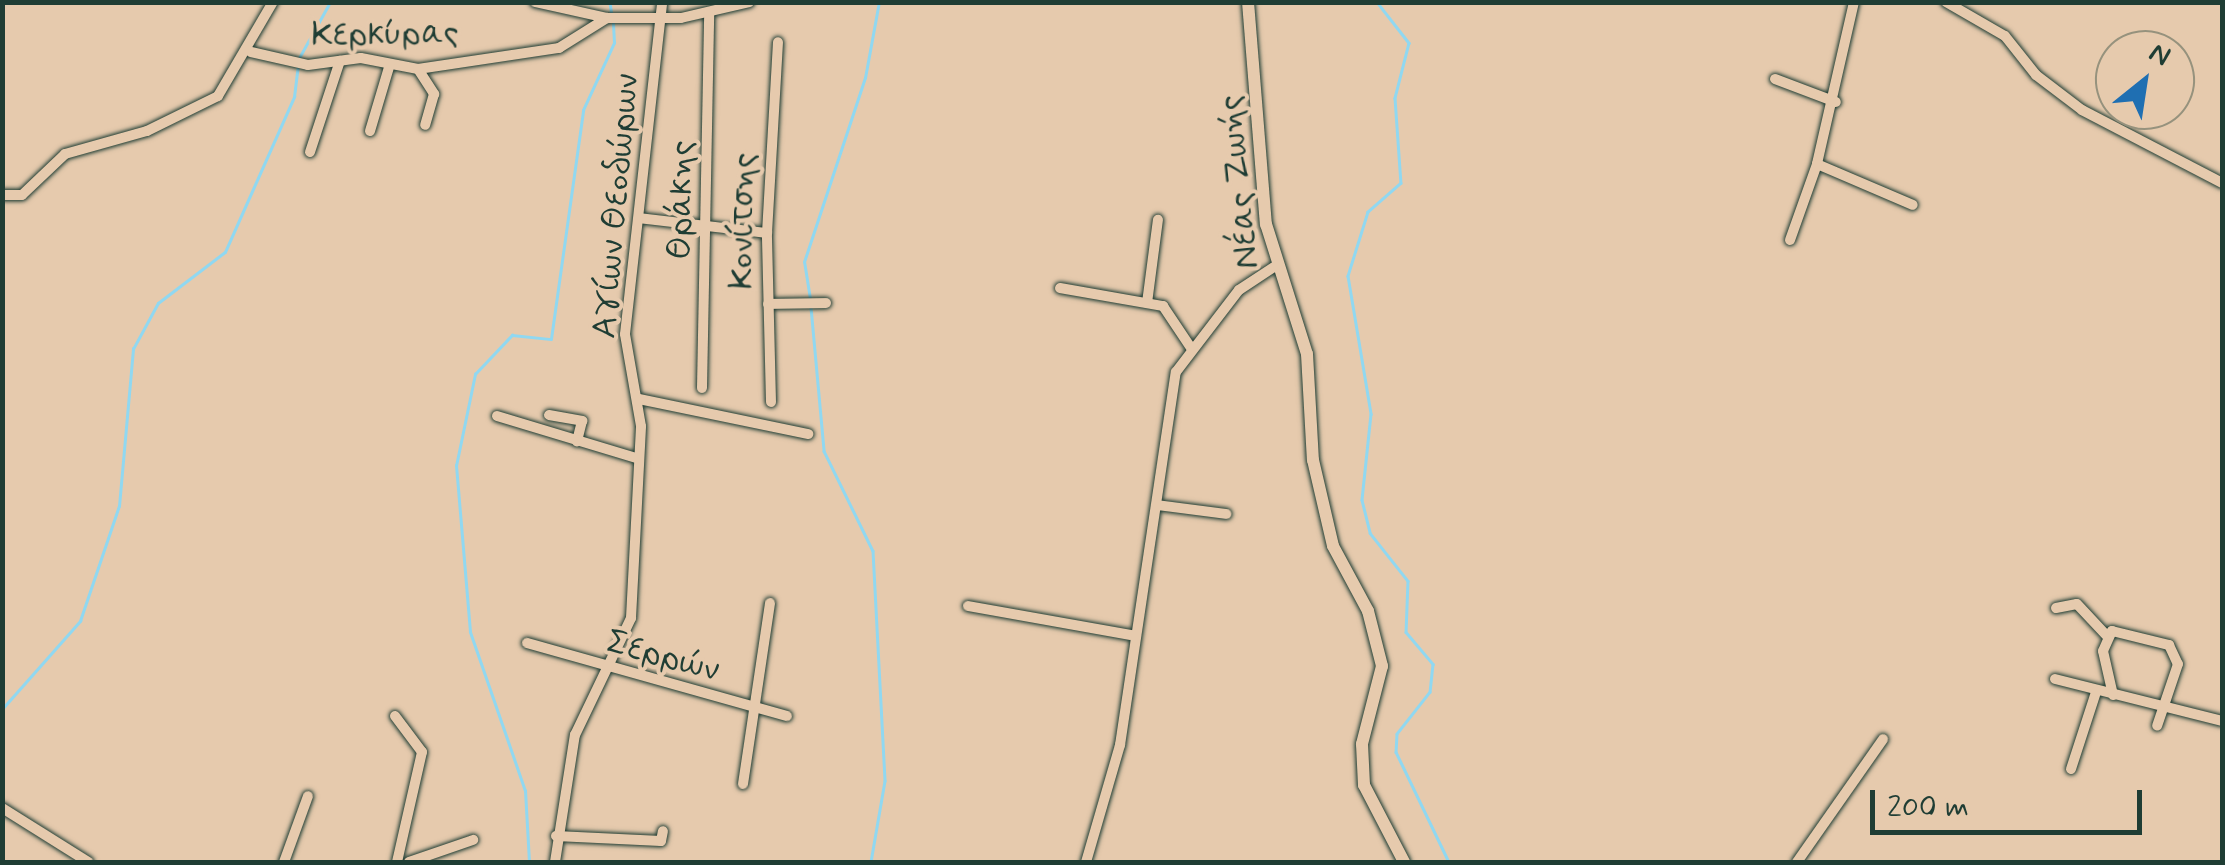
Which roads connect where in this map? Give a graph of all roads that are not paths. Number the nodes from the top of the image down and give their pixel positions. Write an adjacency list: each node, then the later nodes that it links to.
1 (273, 2): 12 (street)
2 (534, 2): 9 (street)
3 (662, 2): 10 (street, Αγίων Θεοδώρων)
4 (749, 2): 8 (street)
5 (1248, 2): 30 (street, Νέας Ζωής)
6 (1854, 2): 17 (street)
7 (1946, 2): 22 (street)
8 (709, 12): 10 (street); 27 (street, Θράκης)
9 (607, 18): 10 (street); 15 (street, Κερκύρας)
10 (660, 18): 25 (street, Αγίων Θεοδώρων)
11 (778, 42): 28 (street, Κονίτσης)
12 (251, 52): 13 (street, Κερκύρας); 23 (street)
13 (340, 61): 14 (street, Κερκύρας); 20 (street)
14 (390, 64): 15 (street, Κερκύρας); 19 (street)
15 (418, 68): 18 (street)
16 (1776, 80): 17 (street)
17 (1836, 102): 21 (street)
18 (425, 126)
19 (370, 131)
20 (310, 152)
21 (1817, 164): 24 (street); 29 (street)
22 (2222, 184)
23 (2, 195)
24 (1913, 205)
25 (639, 218): 27 (street); 37 (street, Αγίων Θεοδώρων)
26 (1158, 220): 32 (street)
27 (706, 224): 28 (street); 36 (street, Θράκης)
28 (767, 233): 33 (street, Κονίτσης)
29 (1790, 240)
30 (1274, 266): 35 (street); 78 (street, Νέας Ζωής)
31 (1060, 288): 32 (street)
32 (1147, 302): 35 (street)
33 (768, 304): 34 (street); 38 (street, Κονίτσης)
34 (826, 304)
35 (1191, 348): 44 (street)
36 (702, 388)
37 (639, 399): 41 (street); 43 (street, Αγίων Θεοδώρων)
38 (771, 402)
39 (549, 414): 42 (street)
40 (497, 416): 42 (street)
41 (808, 434)
42 (577, 441): 43 (street)
43 (640, 460): 52 (street, Αγίων Θεοδώρων)
44 (1156, 506): 45 (street); 49 (street)
45 (1226, 514)
46 (770, 603): 57 (street)
47 (968, 606): 49 (street)
48 (2056, 608): 50 (street)
49 (1132, 635): 77 (street)
50 (2108, 636): 55 (street); 56 (street)
51 (528, 643): 52 (street, Σερρών)
52 (610, 671): 57 (street, Σερρών); 68 (street, Αγίων Θεοδώρων)
53 (2054, 679): 54 (street)
54 (2096, 692): 55 (street); 63 (street)
55 (2113, 695): 56 (street)
56 (2164, 703): 60 (street); 61 (street)
57 (754, 708): 59 (street, Σερρών); 64 (street)
58 (395, 716): 74 (street)
59 (787, 716)
60 (2222, 721)
61 (2158, 726)
62 (1883, 739): 79 (street)
63 (2070, 769)
64 (743, 784)
65 (308, 796): 73 (street)
66 (2, 808): 72 (street)
67 (663, 831): 70 (street)
68 (556, 836): 70 (street); 76 (street, Αγίων Θεοδώρων)
69 (473, 840): 75 (street)
70 (596, 840): 71 (street)
71 (593, 854)
72 (88, 862)
73 (284, 862)
74 (397, 862)
75 (409, 862)
76 (555, 862)
77 (1086, 862)
78 (1404, 862)
79 (1797, 862)

